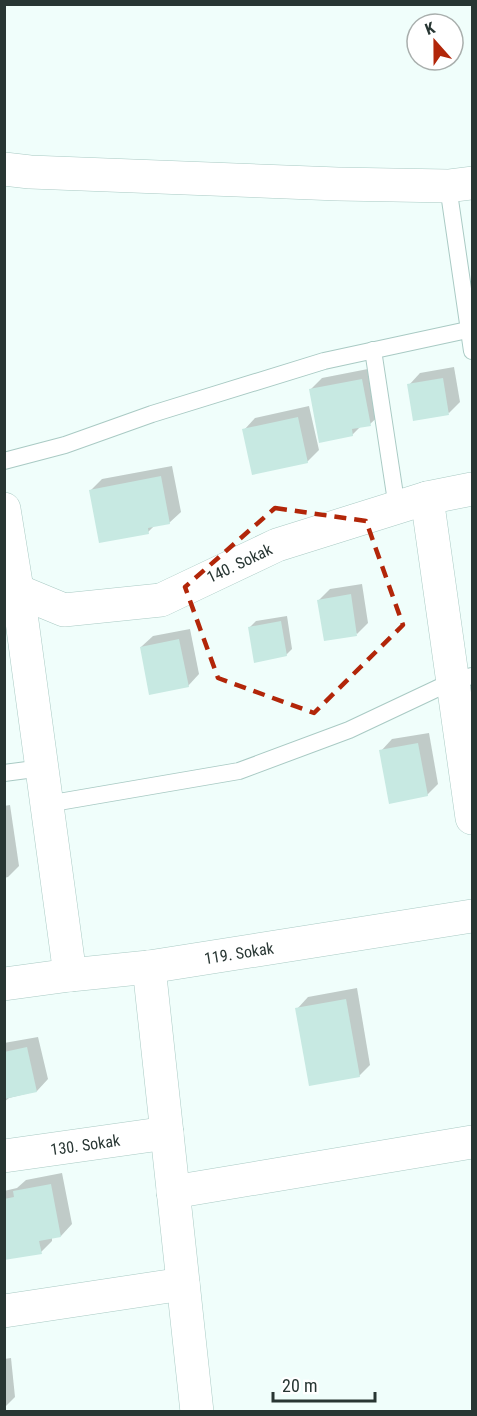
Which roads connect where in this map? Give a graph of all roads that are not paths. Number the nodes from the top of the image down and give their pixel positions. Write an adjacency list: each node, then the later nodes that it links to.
1 (4, 169): 2 (street)
2 (460, 184): 3 (lane)
3 (471, 330): 4 (lane); 5 (lane)
4 (373, 350): 6 (lane); 8 (lane)
5 (472, 351)
6 (4, 461)
7 (472, 489): 8 (street, 140. Sokak)
8 (412, 503): 10 (street, 140. Sokak); 11 (street)
9 (4, 510): 10 (street)
10 (11, 592): 12 (street)
11 (463, 679): 14 (lane); 15 (street)
12 (42, 768): 13 (lane); 14 (street)
13 (4, 774)
14 (47, 804): 18 (street)
15 (472, 818)
16 (472, 916): 17 (street, 119. Sokak)
17 (149, 967): 18 (street, 119. Sokak); 20 (street)
18 (70, 975): 19 (street, 119. Sokak)
19 (4, 984)
20 (167, 1133): 22 (street, 130. Sokak); 23 (street)
21 (472, 1142): 23 (street)
22 (4, 1156)
23 (173, 1192): 24 (street)
24 (183, 1284): 25 (street); 26 (street)
25 (4, 1311)
26 (196, 1412)

